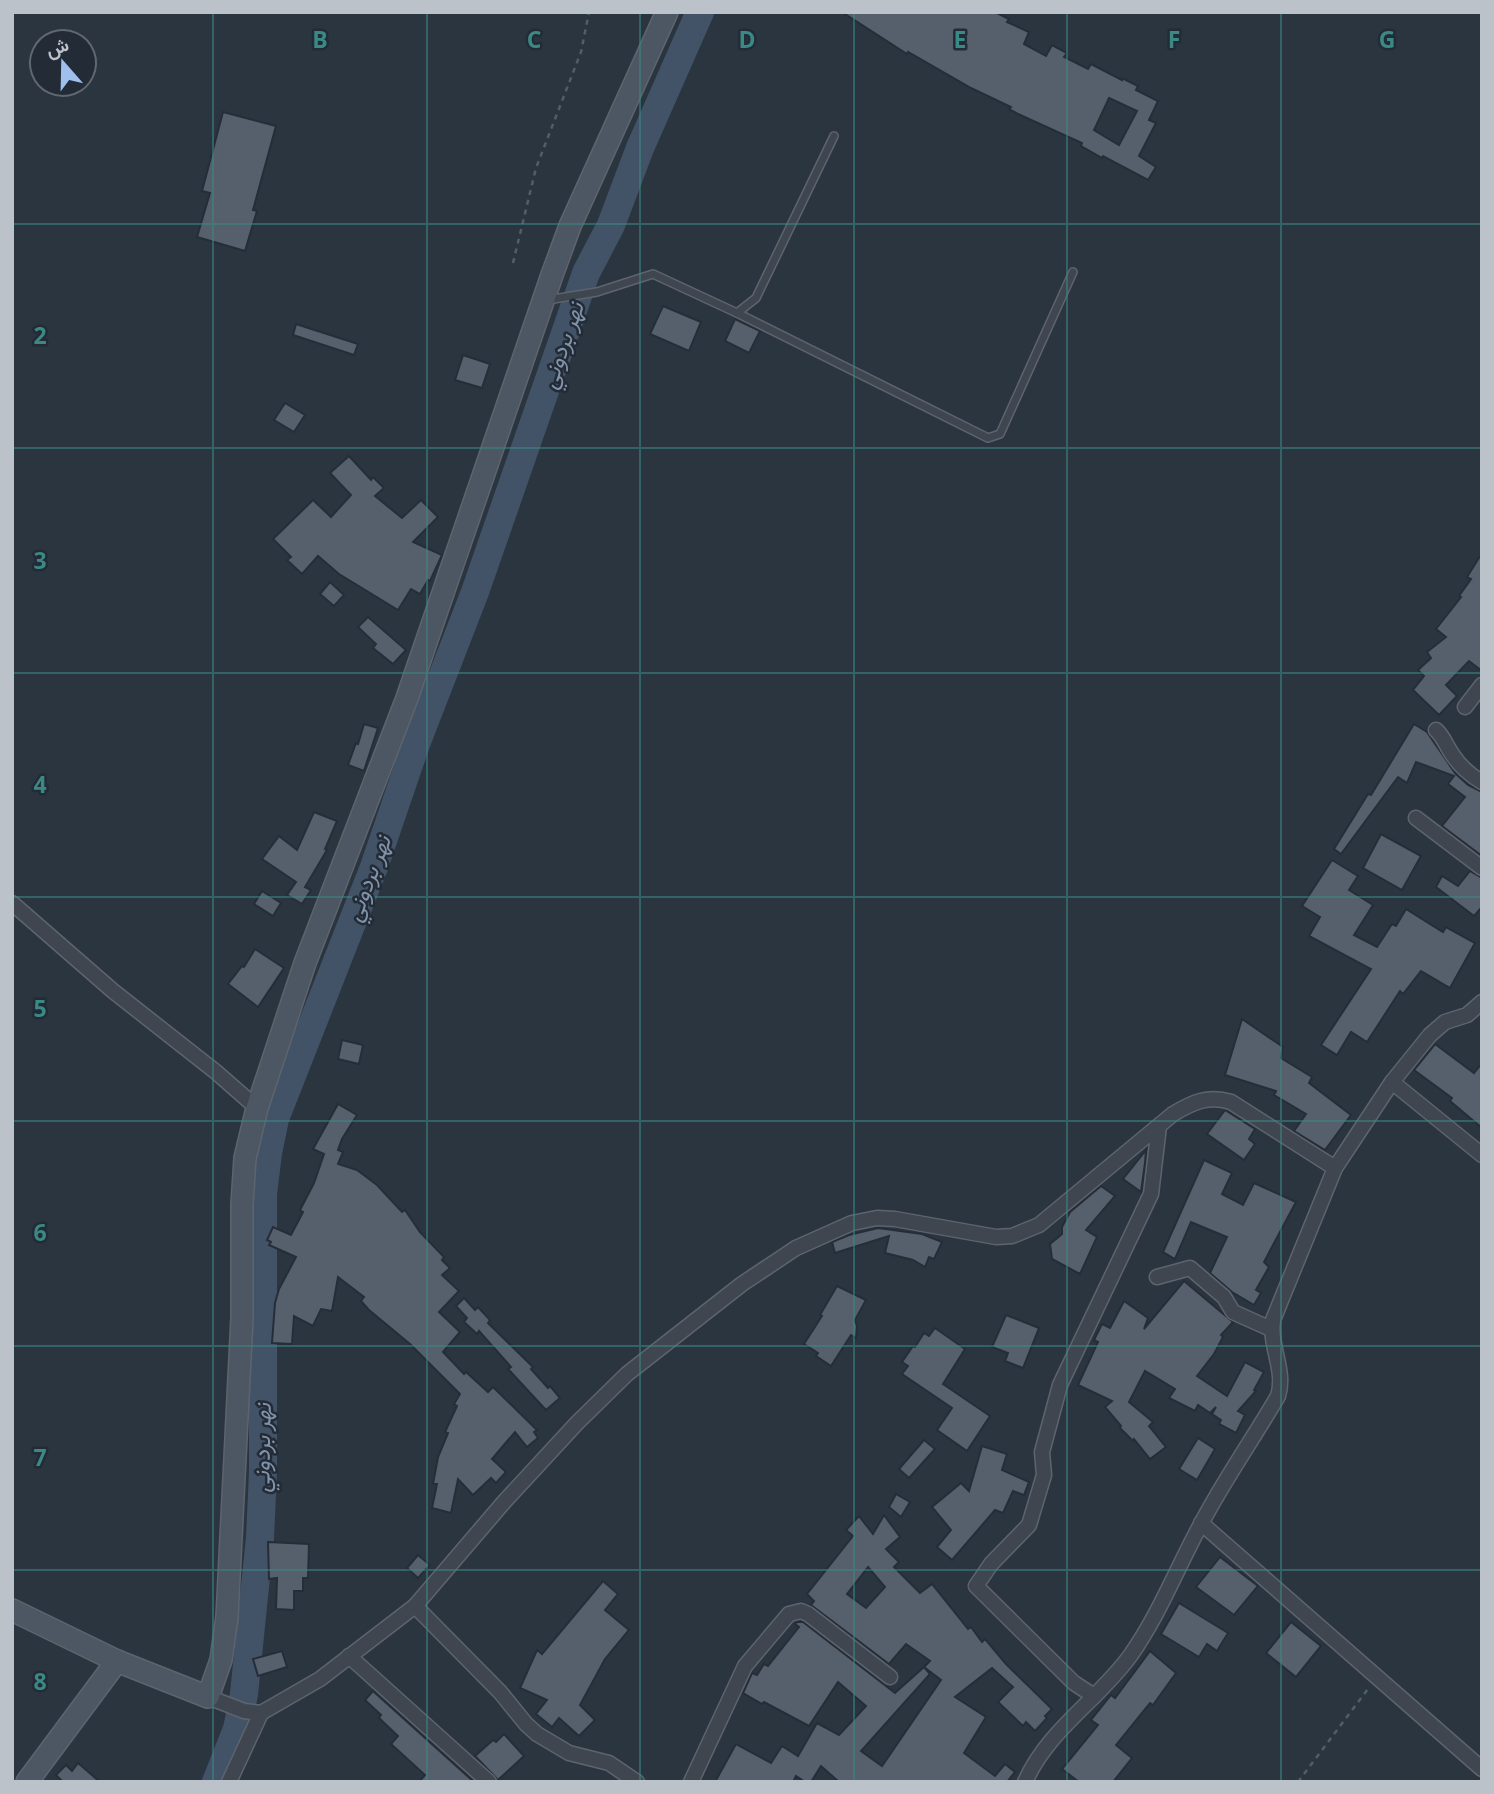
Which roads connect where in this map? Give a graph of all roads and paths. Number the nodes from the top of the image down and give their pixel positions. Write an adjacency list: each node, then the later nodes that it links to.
1 (589, 12): 4 (path)
2 (667, 12): 6 (street)
3 (834, 136): 7 (lane)
4 (513, 264)
5 (1073, 272): 7 (lane)
6 (550, 299): 7 (lane); 17 (street)
7 (737, 313)
8 (1482, 685): 9 (street)
9 (1465, 707)
10 (1436, 730): 11 (street)
11 (1482, 782)
12 (1416, 818): 13 (street)
13 (1482, 868)
14 (12, 903): 17 (street)
15 (1482, 1002): 16 (street)
16 (1392, 1083): 19 (street); 20 (street)
17 (257, 1108): 31 (street)
18 (1159, 1126): 20 (street); 24 (street); 30 (street)
19 (1481, 1154)
20 (1335, 1168): 22 (street)
21 (1157, 1277): 22 (street)
22 (1271, 1329): 23 (street)
23 (1201, 1523): 29 (street); 30 (street)
24 (415, 1606): 26 (street); 37 (street)
25 (12, 1610): 27 (street)
26 (349, 1656): 32 (street); 36 (street)
27 (117, 1661): 31 (street); 34 (street)
28 (890, 1677): 38 (street)
29 (1377, 1677): 33 (street); 40 (path)
30 (1094, 1696): 39 (street)
31 (213, 1698): 32 (street)
32 (261, 1713): 35 (street)
33 (1482, 1769)
34 (27, 1782)
35 (229, 1782)
36 (489, 1782)
37 (637, 1782)
38 (691, 1782)
39 (1025, 1782)
40 (1298, 1782)

